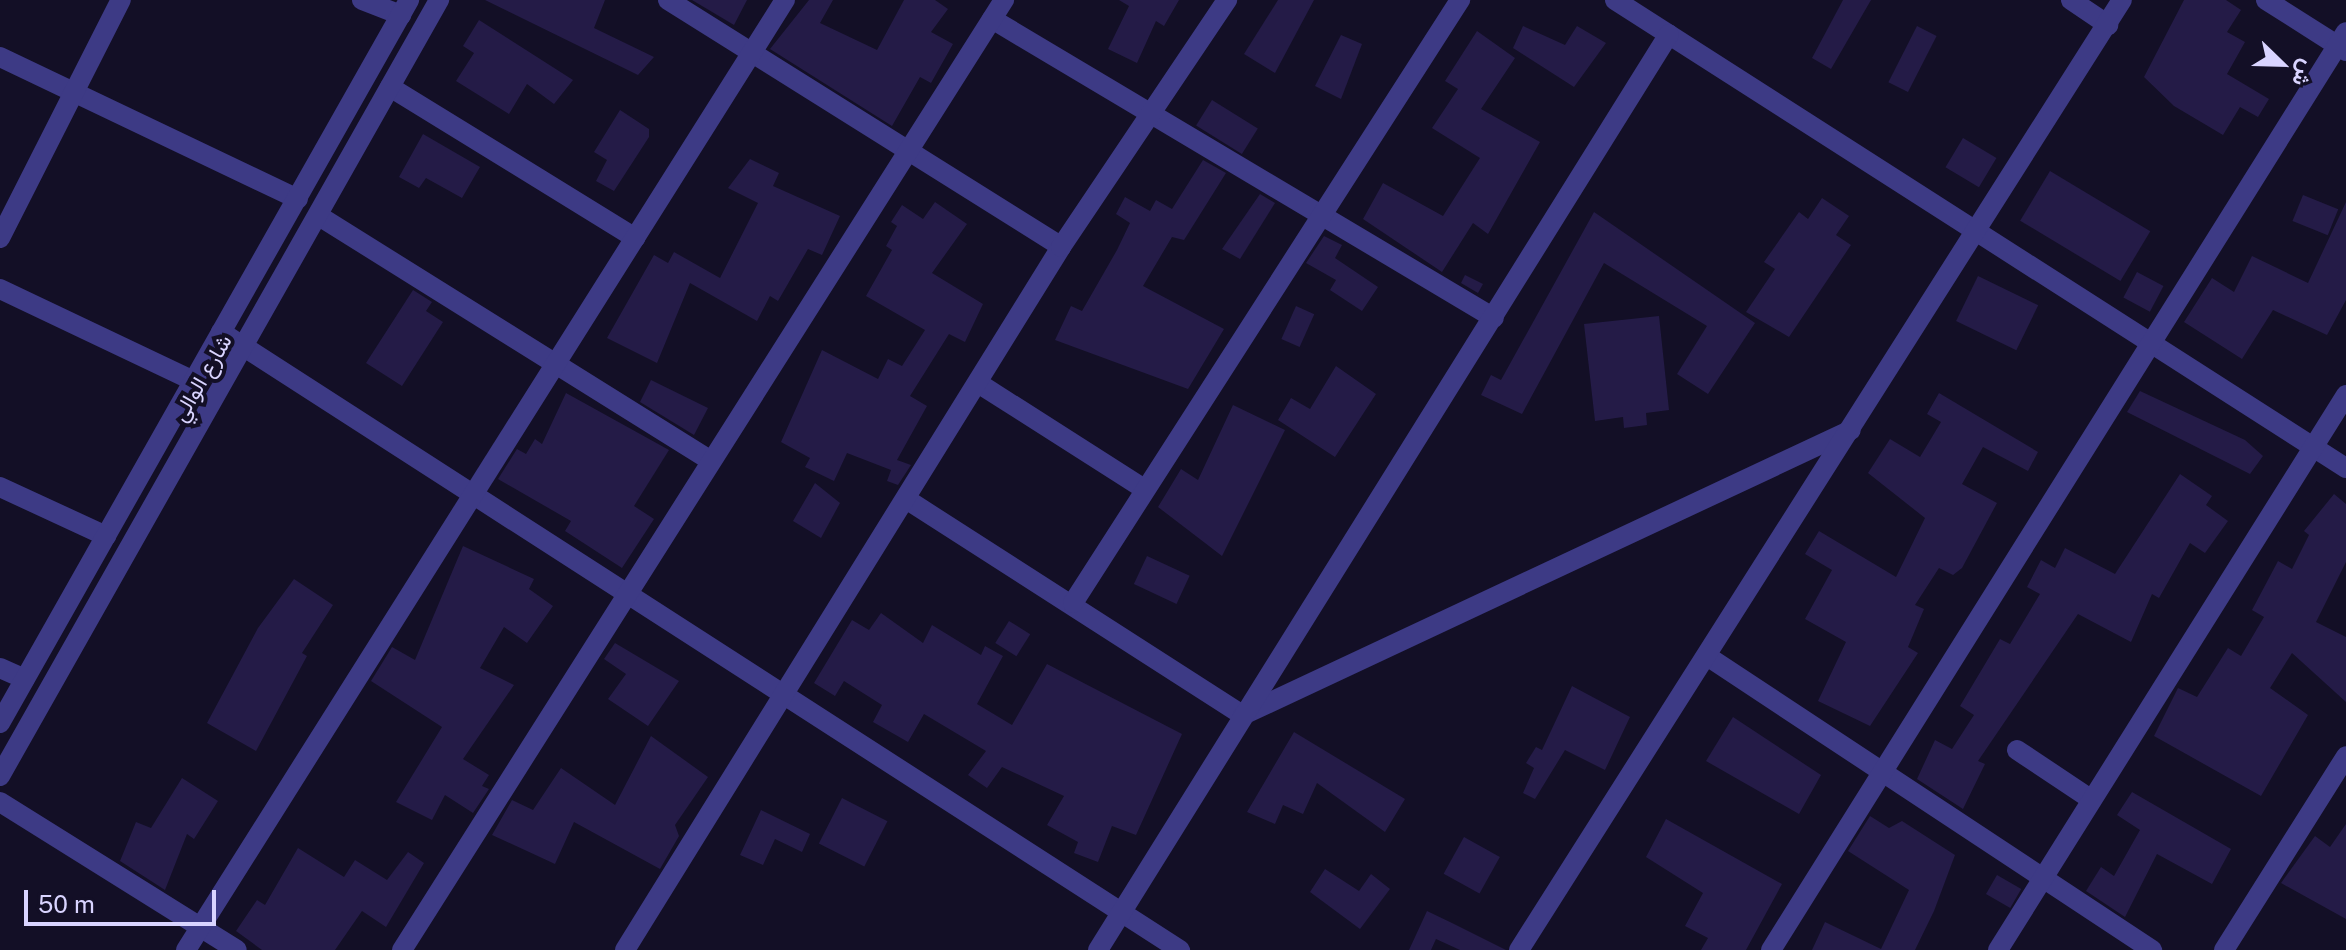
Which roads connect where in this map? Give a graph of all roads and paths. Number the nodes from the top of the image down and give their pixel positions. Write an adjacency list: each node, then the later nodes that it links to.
1 (121, 0): 21 (street)
2 (362, 0): 13 (street)
3 (439, 0): 20 (street, شارع الوالي)
4 (668, 0): 18 (street)
5 (785, 0): 18 (street)
6 (1004, 0): 14 (street)
7 (1227, 0): 22 (street)
8 (1460, 0): 25 (street)
9 (1615, 0): 16 (street)
10 (2071, 0): 15 (street)
11 (2122, 0): 15 (street)
12 (2266, 0): 17 (street)
13 (405, 8): 24 (street, شارع الوالي)
14 (992, 19): 22 (street); 23 (street)
15 (2108, 25): 27 (street)
16 (1669, 34): 27 (street); 32 (street)
17 (2343, 43): 34 (street)
18 (752, 52): 23 (street); 29 (street)
19 (0, 57): 21 (street)
20 (390, 87): 26 (street, شارع الوالي); 29 (street)
21 (75, 89): 24 (street); 28 (street)
22 (1147, 117): 25 (street); 30 (street)
23 (905, 149): 30 (street); 42 (street)
24 (298, 199): 33 (street, شارع الوالي)
25 (1322, 210): 32 (street); 45 (street)
26 (319, 216): 35 (street, شارع الوالي); 36 (street)
27 (1976, 231): 34 (street); 40 (street)
28 (0, 238)
29 (635, 238): 36 (street)
30 (1061, 247): 38 (street)
31 (0, 289): 37 (street)
32 (1494, 318): 55 (street)
33 (221, 332): 35 (street); 37 (street, شارع الوالي)
34 (2152, 344): 41 (street); 59 (street)
35 (246, 349): 46 (street); 60 (street, شارع الوالي)
36 (556, 364): 42 (street); 46 (street)
37 (194, 381): 48 (street, شارع الوالي)
38 (978, 383): 45 (street); 47 (street)
39 (2346, 395): 41 (street)
40 (1853, 429): 51 (street); 55 (street)
41 (2314, 447): 43 (street); 61 (street)
42 (711, 461): 49 (street)
43 (2346, 468)
44 (0, 487): 48 (street)
45 (1143, 488): 50 (street)
46 (474, 493): 49 (street); 65 (street)
47 (906, 499): 50 (street); 54 (street)
48 (106, 536): 53 (street, شارع الوالي)
49 (626, 594): 54 (street); 68 (street)
50 (1073, 603): 55 (street)
51 (1710, 658): 59 (street); 72 (street)
52 (0, 668): 53 (street)
53 (25, 679): 56 (street, شارع الوالي)
54 (784, 695): 64 (street); 69 (street)
55 (1243, 715): 64 (street)
56 (0, 723)
57 (2017, 750): 61 (street)
58 (2346, 756): 76 (street)
59 (1883, 770): 63 (street); 73 (street)
60 (0, 776)
61 (2089, 798): 63 (street)
62 (0, 802): 65 (street)
63 (2044, 873): 74 (street); 75 (street)
64 (1123, 911): 70 (street); 71 (street)
65 (201, 927): 66 (street); 67 (street)
66 (186, 950)
67 (237, 950)
68 (402, 950)
69 (625, 950)
70 (1098, 950)
71 (1180, 950)
72 (1519, 950)
73 (1771, 950)
74 (1998, 950)
75 (2152, 950)
76 (2224, 950)

